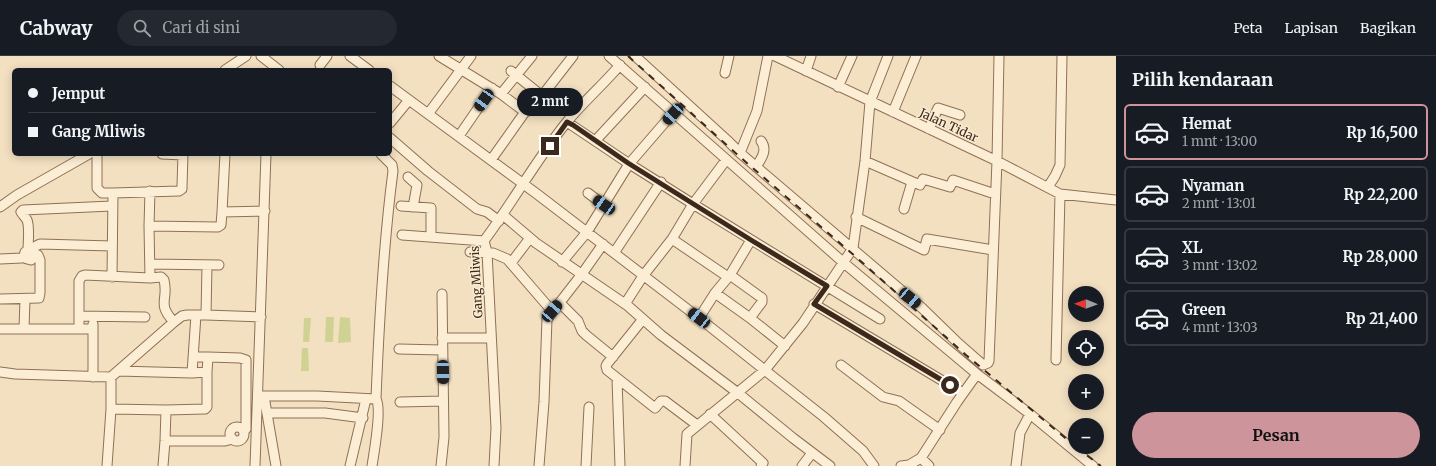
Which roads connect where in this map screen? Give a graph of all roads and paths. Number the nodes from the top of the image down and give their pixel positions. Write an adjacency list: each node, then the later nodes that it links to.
1 (246, 56): 22 (street)
2 (327, 56): 20 (street)
3 (350, 56): 24 (street)
4 (439, 56): 25 (street)
5 (471, 56): 25 (street)
6 (532, 56): 27 (street)
7 (573, 56): 34 (street)
8 (609, 56): 21 (street)
9 (729, 56): 28 (street)
10 (768, 56): 49 (street)
11 (775, 56): 26 (street, Jalan Tidar)
12 (811, 56): 26 (street)
13 (852, 56): 31 (street)
14 (888, 56): 36 (street)
15 (916, 56): 38 (street)
16 (999, 56): 59 (street)
17 (1062, 56): 68 (street)
18 (641, 58): 49 (street)
19 (266, 63): 23 (street)
20 (320, 65)
21 (620, 65): 30 (street); 43 (street, Gang Mliwis)
22 (227, 68)
23 (275, 68)
24 (366, 68)
25 (461, 70): 32 (street); 40 (street)
26 (806, 71): 31 (street, Jalan Tidar)
27 (513, 72): 33 (street); 34 (street)
28 (725, 73)
29 (392, 87): 35 (street)
30 (645, 87): 39 (street); 47 (street)
31 (838, 87): 36 (street, Jalan Tidar)
32 (492, 88): 33 (street); 45 (street)
33 (501, 94): 37 (street)
34 (541, 95): 37 (street)
35 (409, 100): 40 (street); 42 (street)
36 (870, 102): 38 (street, Jalan Tidar); 58 (street)
37 (525, 112): 56 (street)
38 (893, 112): 44 (street, Jalan Tidar)
39 (673, 113): 57 (street); 60 (street)
40 (428, 114): 45 (street)
41 (960, 115): 44 (street)
42 (392, 121)
43 (567, 122): 47 (street); 66 (street, Gang Mliwis)
44 (929, 129): 59 (street, Jalan Tidar)
45 (459, 136): 56 (street)
46 (392, 140): 62 (street)
47 (596, 140): 60 (street)
48 (761, 141): 61 (street)
49 (740, 154): 61 (street)
50 (86, 156): 79 (street)
51 (97, 156): 70 (street)
52 (183, 156): 69 (street)
53 (224, 156): 83 (street)
54 (266, 156): 82 (street)
55 (383, 156): 160 (street)
56 (491, 160): 66 (street)
57 (726, 160): 75 (street); 105 (street)
58 (865, 161): 65 (street); 84 (street)
59 (997, 161): 68 (street, Jalan Tidar); 72 (street)
60 (629, 164): 64 (street); 76 (street)
61 (756, 167): 96 (street)
62 (428, 171): 67 (street); 85 (street)
63 (408, 177): 67 (street)
64 (661, 182): 75 (street); 101 (street)
65 (912, 182): 72 (street); 81 (street)
66 (522, 184): 85 (street, Gang Mliwis); 87 (street)
67 (417, 185): 80 (street)
68 (1048, 187): 73 (street, Jalan Tidar)
69 (150, 191): 70 (street); 86 (street)
70 (113, 193): 77 (street)
71 (588, 193): 76 (street)
72 (995, 194): 97 (street)
73 (1060, 194): 74 (street, Jalan Tidar); 146 (street)
74 (1116, 200)
75 (692, 204): 91 (street); 92 (street)
76 (604, 205): 87 (street)
77 (112, 206): 95 (street); 98 (street)
78 (401, 206): 80 (street)
79 (0, 207)
80 (413, 207): 89 (street)
81 (904, 209)
82 (264, 211): 83 (street); 128 (street)
83 (222, 212): 86 (street)
84 (856, 217): 96 (street); 97 (street)
85 (501, 218): 90 (street); 93 (street, Gang Mliwis)
86 (149, 226): 106 (street)
87 (587, 232): 94 (street); 103 (street)
88 (402, 235): 89 (street)
89 (431, 237): 93 (street)
90 (530, 238): 103 (street); 104 (street)
91 (672, 239): 110 (street); 111 (street)
92 (751, 240): 111 (street); 114 (street)
93 (484, 241): 100 (street, Gang Mliwis)
94 (603, 244): 101 (street); 109 (street)
95 (112, 246): 98 (street); 112 (street)
96 (852, 248): 97 (street); 105 (street)
97 (993, 250)
98 (30, 252): 102 (street); 118 (street)
99 (470, 252): 100 (street)
100 (487, 252): 104 (street); 139 (street, Gang Mliwis)
101 (614, 253): 110 (street)
102 (0, 259)
103 (562, 262): 109 (street)
104 (511, 263): 122 (street)
105 (844, 263): 114 (street); 153 (street)
106 (150, 264): 107 (street); 113 (street)
107 (208, 265): 108 (street); 124 (street)
108 (219, 265)
109 (582, 274): 119 (street); 120 (street)
110 (643, 276): 120 (street); 129 (street)
111 (729, 276): 115 (street); 130 (street)
112 (112, 277): 113 (street); 125 (street)
113 (150, 278): 133 (street)
114 (827, 286): 121 (street); 132 (street)
115 (715, 293): 129 (street); 130 (street)
116 (442, 294): 138 (street)
117 (0, 299): 118 (street)
118 (25, 299): 135 (street)
119 (560, 302): 122 (street); 145 (street)
120 (625, 304): 131 (street)
121 (814, 304): 140 (street); 157 (street)
122 (552, 311): 185 (street)
123 (196, 315): 124 (street); 133 (street); 143 (street)
124 (206, 315): 128 (street)
125 (79, 316): 126 (street); 136 (street)
126 (93, 316): 127 (street); 137 (street)
127 (145, 317)
128 (261, 317): 158 (street)
129 (699, 318): 148 (street)
130 (750, 318): 140 (street)
131 (643, 319): 145 (street); 156 (street)
132 (880, 319)
133 (174, 322): 152 (street)
134 (0, 328): 135 (street)
135 (24, 329): 136 (street)
136 (79, 329): 137 (street)
137 (93, 329): 154 (street)
138 (442, 338): 139 (street); 142 (street)
139 (491, 338): 184 (street, Gang Mliwis)
140 (785, 346): 148 (street)
141 (399, 349): 142 (street)
142 (442, 350): 161 (street)
143 (193, 357): 144 (street); 151 (street)
144 (208, 357): 150 (street); 172 (street)
145 (613, 357): 155 (street)
146 (1056, 360)
147 (841, 365): 173 (street)
148 (765, 370): 156 (street); 192 (street)
149 (0, 372): 154 (street)
150 (207, 372): 151 (street); 165 (street)
151 (192, 373): 152 (street)
152 (114, 374): 154 (street); 164 (street)
153 (978, 374): 157 (street); 168 (street)
154 (93, 377)
155 (617, 379): 170 (street); 187 (street)
156 (738, 393): 167 (street); 175 (street)
157 (963, 393): 173 (street)
158 (261, 396): 159 (street); 166 (street); 171 (street)
159 (366, 399): 160 (street); 169 (street)
160 (376, 399): 182 (street)
161 (443, 401): 162 (street); 183 (street)
162 (400, 402)
163 (589, 407): 186 (street)
164 (111, 409): 165 (street); 177 (street)
165 (166, 410): 174 (street)
166 (267, 413): 169 (street); 180 (street)
167 (710, 414): 170 (street); 189 (street)
168 (1030, 414): 195 (street); 196 (street)
169 (362, 418): 181 (street)
170 (697, 425): 188 (street)
171 (256, 427): 172 (street); 179 (street)
172 (245, 430): 174 (street)
173 (940, 430): 176 (street)
174 (165, 441): 178 (street)
175 (812, 453): 190 (street); 191 (street)
176 (920, 458): 193 (street); 194 (street)
177 (107, 466)
178 (163, 466)
179 (255, 466)
180 (276, 466)
181 (350, 466)
182 (372, 466)
183 (441, 466)
184 (494, 466)
185 (539, 466)
186 (586, 466)
187 (620, 466)
188 (685, 466)
189 (761, 466)
190 (802, 466)
191 (830, 466)
192 (874, 466)
193 (902, 466)
194 (929, 466)
195 (1016, 466)
196 (1093, 466)

